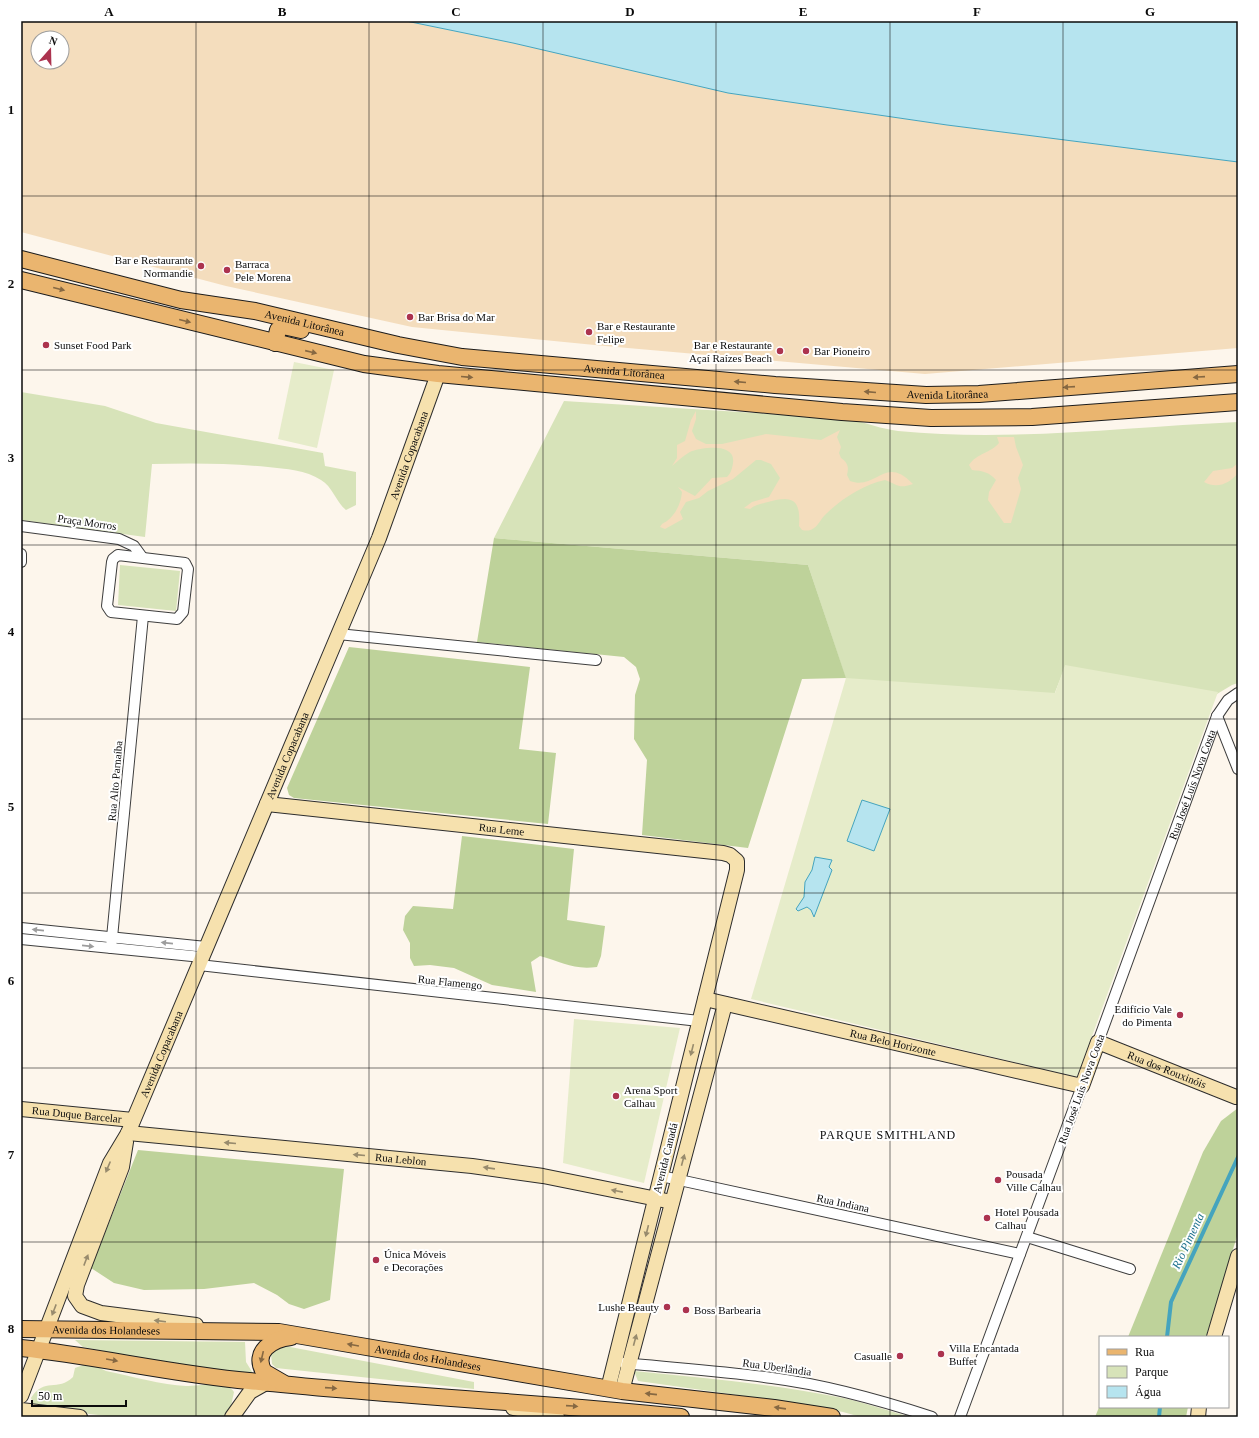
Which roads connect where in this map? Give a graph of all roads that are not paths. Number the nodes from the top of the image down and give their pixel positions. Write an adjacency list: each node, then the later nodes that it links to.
1 (21, 259): 3 (main road, Avenida Litorânea)
2 (21, 280): 4 (main road, Avenida Litorânea, one-way to 4)
3 (345, 333): 4 (main road); 7 (main road, Avenida Litorânea, one-way to 3)
4 (276, 343): 5 (main road, Avenida Litorânea, one-way to 5)
5 (438, 374): 10 (main road, Avenida Litorânea, one-way to 10); 17 (street, Avenida Copacabana)
6 (1238, 374): 8 (main road, Avenida Litorânea, one-way to 8)
7 (890, 394): 8 (main road, Avenida Litorânea); 10 (main road)
8 (979, 394): 11 (main road)
9 (1238, 402): 11 (main road, Avenida Litorânea)
10 (842, 412): 11 (main road, Avenida Litorânea)
11 (931, 418)
12 (21, 526): 14 (street, Praça Morros)
13 (21, 554): 15 (street)
14 (142, 557): 16 (street); 16 (street)
15 (21, 562)
16 (142, 616): 25 (street, Rua Alto Parnaíba)
17 (338, 634): 18 (street); 22 (street, Avenida Copacabana)
18 (596, 660)
19 (1238, 693): 20 (street, Rua José Luís Nova Costa)
20 (1217, 716): 21 (street); 32 (street, Rua José Luís Nova Costa)
21 (1238, 769)
22 (267, 804): 23 (street, Rua Leme); 28 (street, Avenida Copacabana)
23 (735, 858): 29 (street, Avenida Canadá)
24 (21, 928): 25 (street, one-way to 24)
25 (112, 937): 27 (street, Rua Alto Parnaíba); 28 (street, one-way to 25)
26 (21, 939): 27 (street, one-way to 27)
27 (111, 948): 28 (street)
28 (202, 957): 31 (street, Rua Flamengo); 36 (street, Avenida Copacabana)
29 (705, 999): 30 (street, Rua Belo Horizonte); 31 (street, Avenida Canadá)
30 (725, 1004): 33 (street, Rua Belo Horizonte); 39 (street, Avenida Canadá, one-way to 30)
31 (699, 1021): 38 (street, Avenida Canadá, one-way to 38)
32 (1098, 1042): 33 (street, Rua José Luís Nova Costa); 34 (street, Rua dos Rouxinóis)
33 (1082, 1086): 42 (street, Rua José Luís Nova Costa)
34 (1237, 1096)
35 (21, 1109): 36 (street, Rua Duque Barcelar)
36 (133, 1120): 37 (street, Avenida Copacabana)
37 (128, 1133): 40 (street, Rua Leblon, one-way to 37); 47 (street, Avenida Copacabana, one-way to 47); 48 (street, Avenida Copacabana, one-way to 37)
38 (661, 1176): 39 (street, Rua Indiana); 40 (street, Avenida Canadá)
39 (678, 1179): 41 (street, Avenida Canadá); 43 (street, Rua Indiana)
40 (655, 1198): 41 (street, Rua Leblon); 54 (street, Avenida Canadá, one-way to 54)
41 (672, 1202): 55 (street, Avenida Canadá, one-way to 41)
42 (1027, 1237): 43 (street, Rua José Luís Nova Costa); 45 (street)
43 (1020, 1254): 69 (street, Rua José Luís Nova Costa)
44 (1238, 1256): 49 (street)
45 (1130, 1269)
46 (21, 1329): 47 (main road, Avenida dos Holandeses)
47 (46, 1331): 48 (main road, Avenida dos Holandeses); 52 (street, Avenida Copacabana); 53 (main road)
48 (241, 1331): 50 (main road, Avenida dos Holandeses)
49 (1214, 1336)
50 (306, 1337): 57 (main road, one-way to 57); 58 (main road, Avenida dos Holandeses, one-way to 50)
51 (21, 1348): 52 (main road, Avenida dos Holandeses)
52 (38, 1350): 53 (main road, Avenida dos Holandeses); 59 (street, Avenida Copacabana)
53 (74, 1353): 56 (main road, Avenida dos Holandeses, one-way to 56)
54 (614, 1362): 55 (street, Rua Uberlândia); 58 (street, Avenida Canadá)
55 (629, 1363): 58 (street, Avenida Canadá); 68 (street, Rua Uberlândia)
56 (266, 1383): 57 (main road, Avenida dos Holandeses); 64 (street)
57 (292, 1385): 60 (main road, Avenida dos Holandeses, one-way to 60)
58 (615, 1390): 67 (main road, Avenida dos Holandeses, one-way to 58)
59 (21, 1396)
60 (463, 1399): 62 (main road, Avenida dos Holandeses, one-way to 62); 65 (street)
61 (21, 1410): 63 (street)
62 (593, 1412): 66 (main road, Avenida dos Holandeses)
63 (80, 1417)
64 (232, 1417)
65 (557, 1417)
66 (681, 1417)
67 (832, 1417)
68 (932, 1417)
69 (960, 1417)

